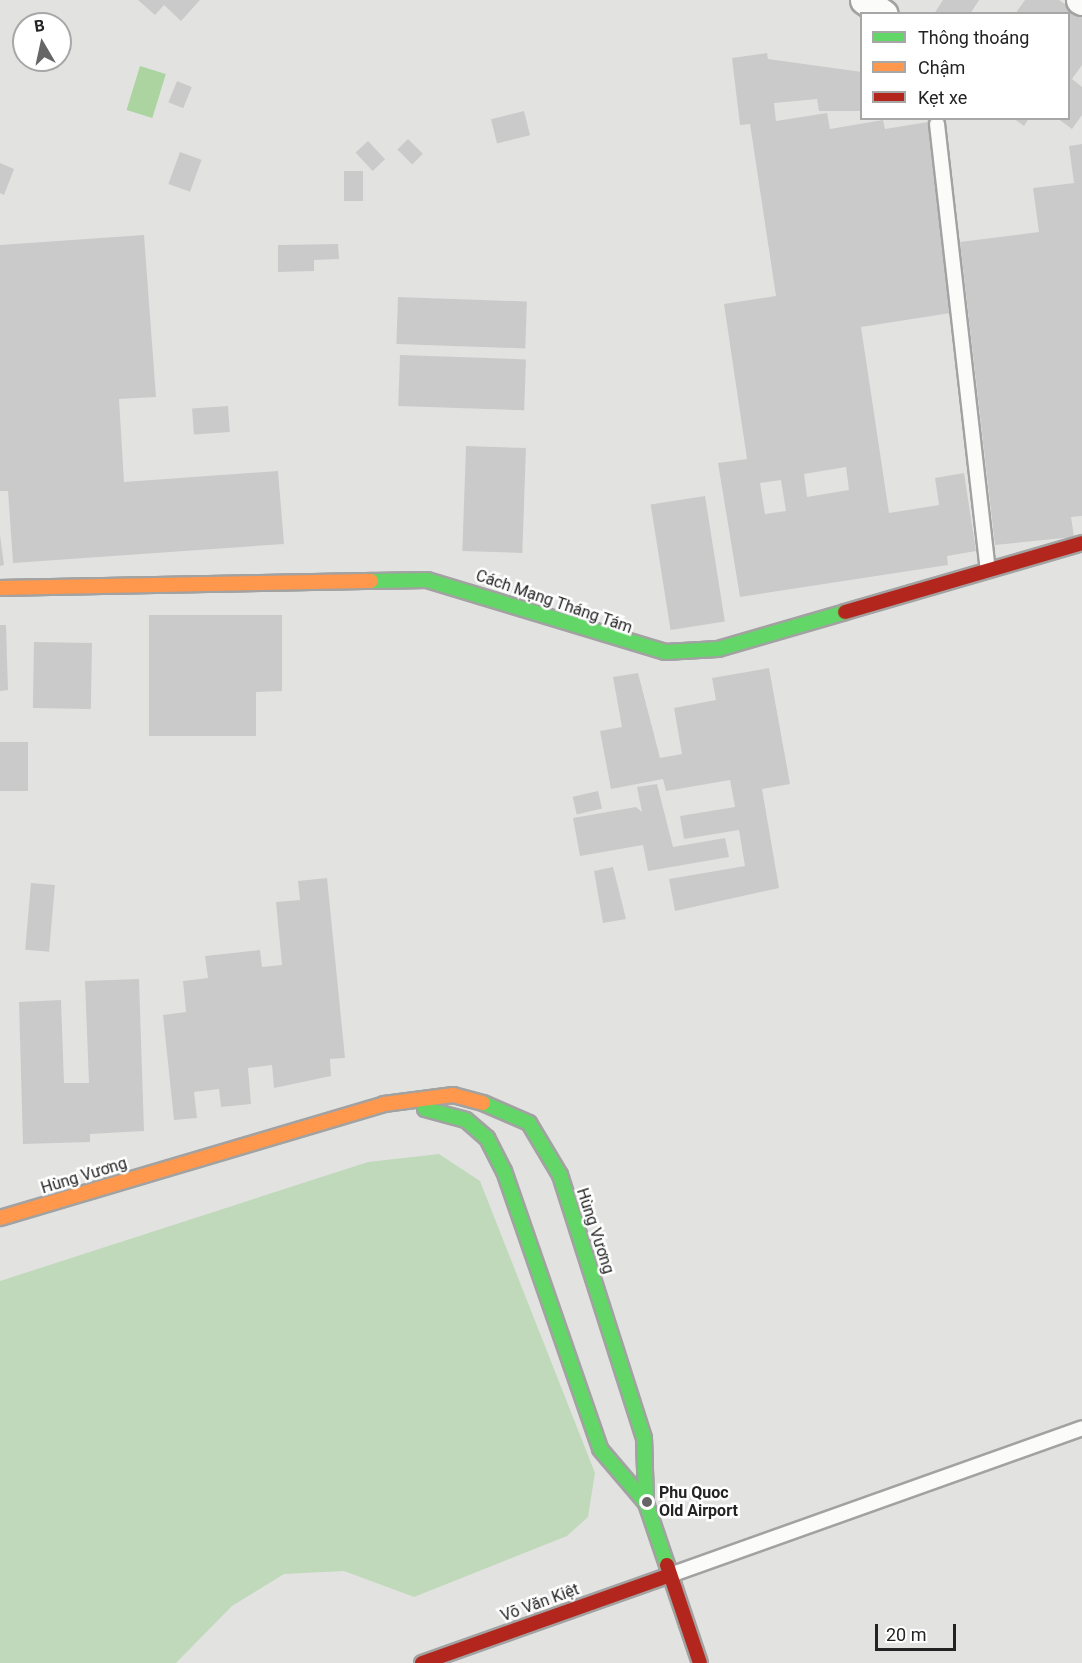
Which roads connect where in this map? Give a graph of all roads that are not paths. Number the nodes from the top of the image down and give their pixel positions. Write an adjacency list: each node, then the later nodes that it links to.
1 (864, 0): 2 (street)
2 (881, 12)
3 (937, 124): 5 (lane)
4 (1082, 543): 5 (main road, Cách Mạng Tháng Tám)
5 (988, 570): 6 (main road, Cách Mạng Tháng Tám)
6 (0, 588)
7 (384, 1104): 8 (main road, Hùng Vương); 10 (main road, Hùng Vương); 10 (main road, Hùng Vương)
8 (0, 1218)
9 (1082, 1428): 11 (lane)
10 (646, 1503): 11 (main road, Hùng Vương)
11 (670, 1575): 12 (main road, Võ Văn Kiệt); 13 (main road, Hùng Vương)
12 (422, 1663)
13 (700, 1663)

